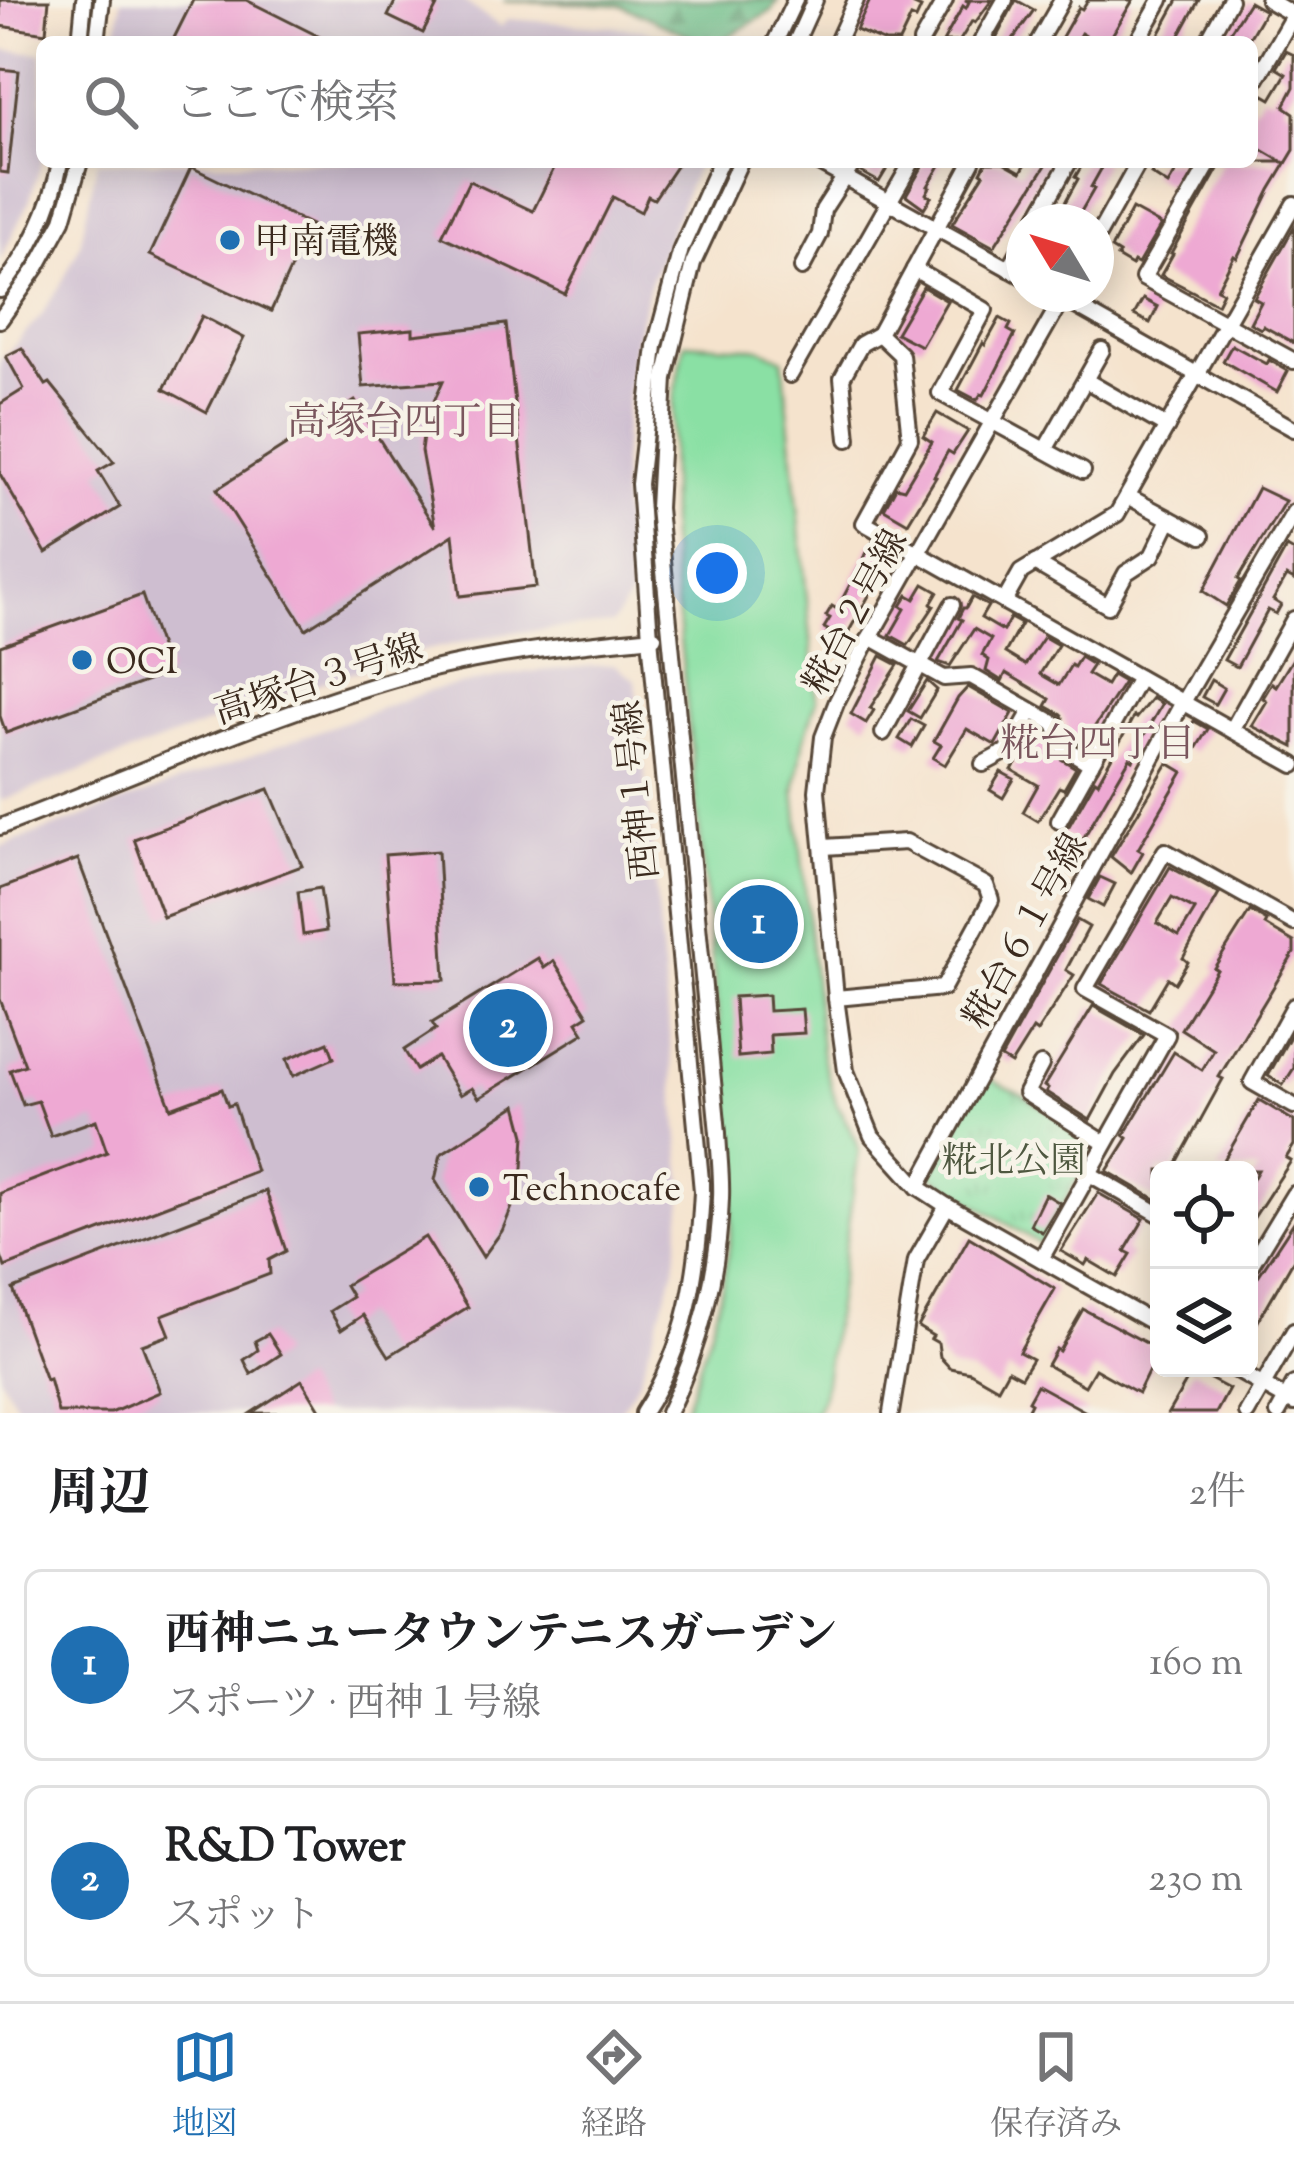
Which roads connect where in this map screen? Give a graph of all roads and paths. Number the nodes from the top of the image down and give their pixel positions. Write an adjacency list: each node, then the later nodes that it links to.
1 (84, 0): 13 (street)
2 (102, 0): 14 (street)
3 (795, 0): 15 (street)
4 (815, 0): 16 (street)
5 (856, 0): 17 (street)
6 (945, 0): 18 (street)
7 (1005, 0): 19 (street)
8 (1062, 0): 20 (street)
9 (1161, 0): 21 (street)
10 (1230, 0): 22 (street)
11 (1268, 0): 12 (street)
12 (1294, 14): 23 (street)
13 (81, 36)
14 (98, 36)
15 (779, 36)
16 (799, 36)
17 (840, 36)
18 (925, 36)
19 (984, 36)
20 (1042, 36)
21 (1140, 36)
22 (1210, 36)
23 (1258, 77)
24 (59, 168): 44 (street)
25 (78, 168): 47 (street)
26 (717, 168): 71 (street, 西神１号線)
27 (737, 168): 70 (street, 西神１号線)
28 (828, 168): 35 (street)
29 (851, 168): 35 (street)
30 (909, 168): 36 (street)
31 (969, 168): 40 (street)
32 (1066, 168): 37 (street)
33 (1136, 168): 39 (street)
34 (1207, 168): 48 (street)
35 (845, 178): 36 (street); 42 (street)
36 (889, 203): 40 (street); 53 (street)
37 (1045, 204)
38 (1294, 204): 48 (street)
39 (1114, 207)
40 (936, 228): 41 (street); 43 (street)
41 (1006, 266)
42 (802, 268)
43 (914, 269): 49 (street); 55 (street)
44 (0, 290)
45 (1052, 312): 55 (street, 糀台２号線)
46 (1090, 312): 52 (street)
47 (0, 320)
48 (1226, 323): 51 (street); 52 (street)
49 (879, 334): 58 (street); 65 (street)
50 (1102, 350): 54 (street)
51 (1294, 361)
52 (1198, 374): 56 (street); 57 (street)
53 (790, 375)
54 (1085, 380): 56 (street); 59 (street)
55 (993, 421): 59 (street); 65 (street, 糀台２号線)
56 (1167, 427): 61 (street)
57 (1294, 429)
58 (848, 440)
59 (1046, 450): 60 (street)
60 (1083, 471)
61 (1129, 497): 63 (street); 66 (street)
62 (1294, 512): 75 (street, 糀台６１号線)
63 (1170, 519): 64 (street); 66 (street)
64 (1202, 536)
65 (918, 553): 67 (street); 72 (street, 糀台２号線)
66 (1035, 563): 67 (street)
67 (1004, 602): 74 (street)
68 (952, 605): 73 (street)
69 (1294, 620): 77 (street)
70 (668, 635): 71 (street, 高塚台３号線); 104 (street, 西神１号線)
71 (650, 637): 83 (street, 高塚台３号線); 103 (street, 西神１号線)
72 (870, 637): 73 (street); 84 (street, 糀台２号線)
73 (918, 664): 76 (street); 78 (street)
74 (1139, 678): 75 (street); 80 (street)
75 (1183, 702): 77 (street); 92 (street, 糀台６１号線)
76 (1031, 711): 79 (street); 80 (street)
77 (1232, 730): 81 (street)
78 (883, 733)
79 (982, 764)
80 (1091, 764): 82 (street)
81 (1294, 765)
82 (1059, 821)
83 (0, 827)
84 (824, 848): 86 (street, 糀台２号線); 86 (street)
85 (1294, 923): 90 (street)
86 (836, 998): 92 (street, 糀台２号線)
87 (1294, 1006): 89 (street)
88 (1041, 1065): 90 (street)
89 (1294, 1106)
90 (1105, 1143): 91 (street)
91 (1088, 1173): 95 (street); 97 (street)
92 (918, 1186): 94 (street, 糀台２号線)
93 (1294, 1194): 96 (street)
94 (947, 1207): 97 (street, 糀台２号線); 105 (street)
95 (1150, 1209)
96 (1258, 1253)
97 (1041, 1259): 98 (street, 糀台２号線)
98 (1150, 1321)
99 (1294, 1330): 101 (street)
100 (1248, 1377): 101 (street)
101 (1263, 1386): 102 (street); 106 (street)
102 (1288, 1400)
103 (643, 1413)
104 (668, 1413)
105 (891, 1413)
106 (1247, 1413)

